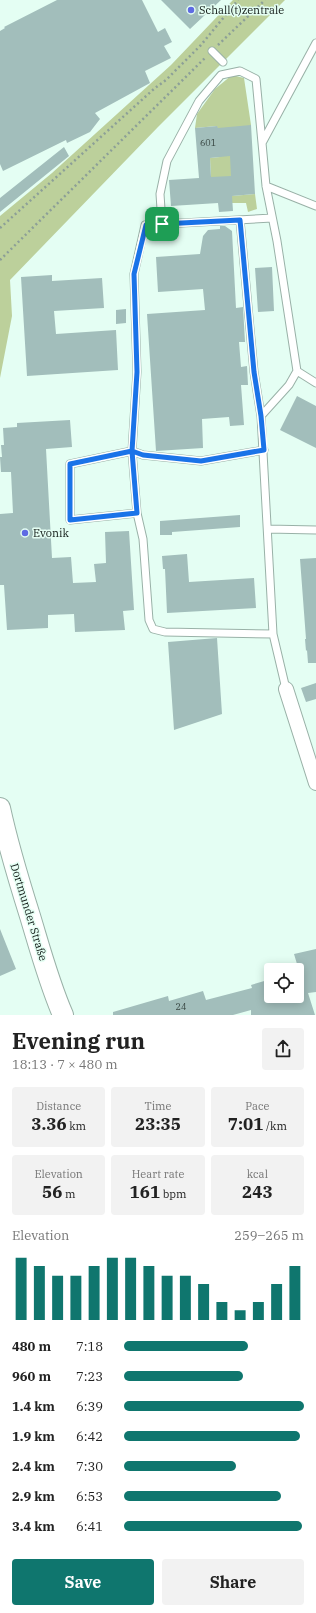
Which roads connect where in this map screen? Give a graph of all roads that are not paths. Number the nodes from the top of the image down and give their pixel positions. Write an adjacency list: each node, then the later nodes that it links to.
1 (316, 43): 4 (lane)
2 (212, 51): 3 (lane)
3 (223, 62)
4 (262, 143): 5 (lane); 9 (lane)
5 (266, 186): 6 (lane); 7 (lane)
6 (316, 206)
7 (272, 218): 8 (lane); 10 (lane)
8 (240, 220): 9 (lane); 12 (lane)
9 (162, 224): 14 (lane)
10 (297, 371): 11 (lane); 12 (lane)
11 (316, 383)
12 (261, 416): 13 (lane)
13 (264, 450): 14 (lane); 16 (lane)
14 (132, 451): 15 (lane); 15 (lane)
15 (137, 513): 18 (lane)
16 (268, 529): 17 (lane); 18 (lane)
17 (316, 530)
18 (273, 634): 19 (lane)
19 (286, 689): 20 (street)
20 (316, 783)
21 (0, 808): 22 (main road, Dortmunder Straße)
22 (62, 1015)

